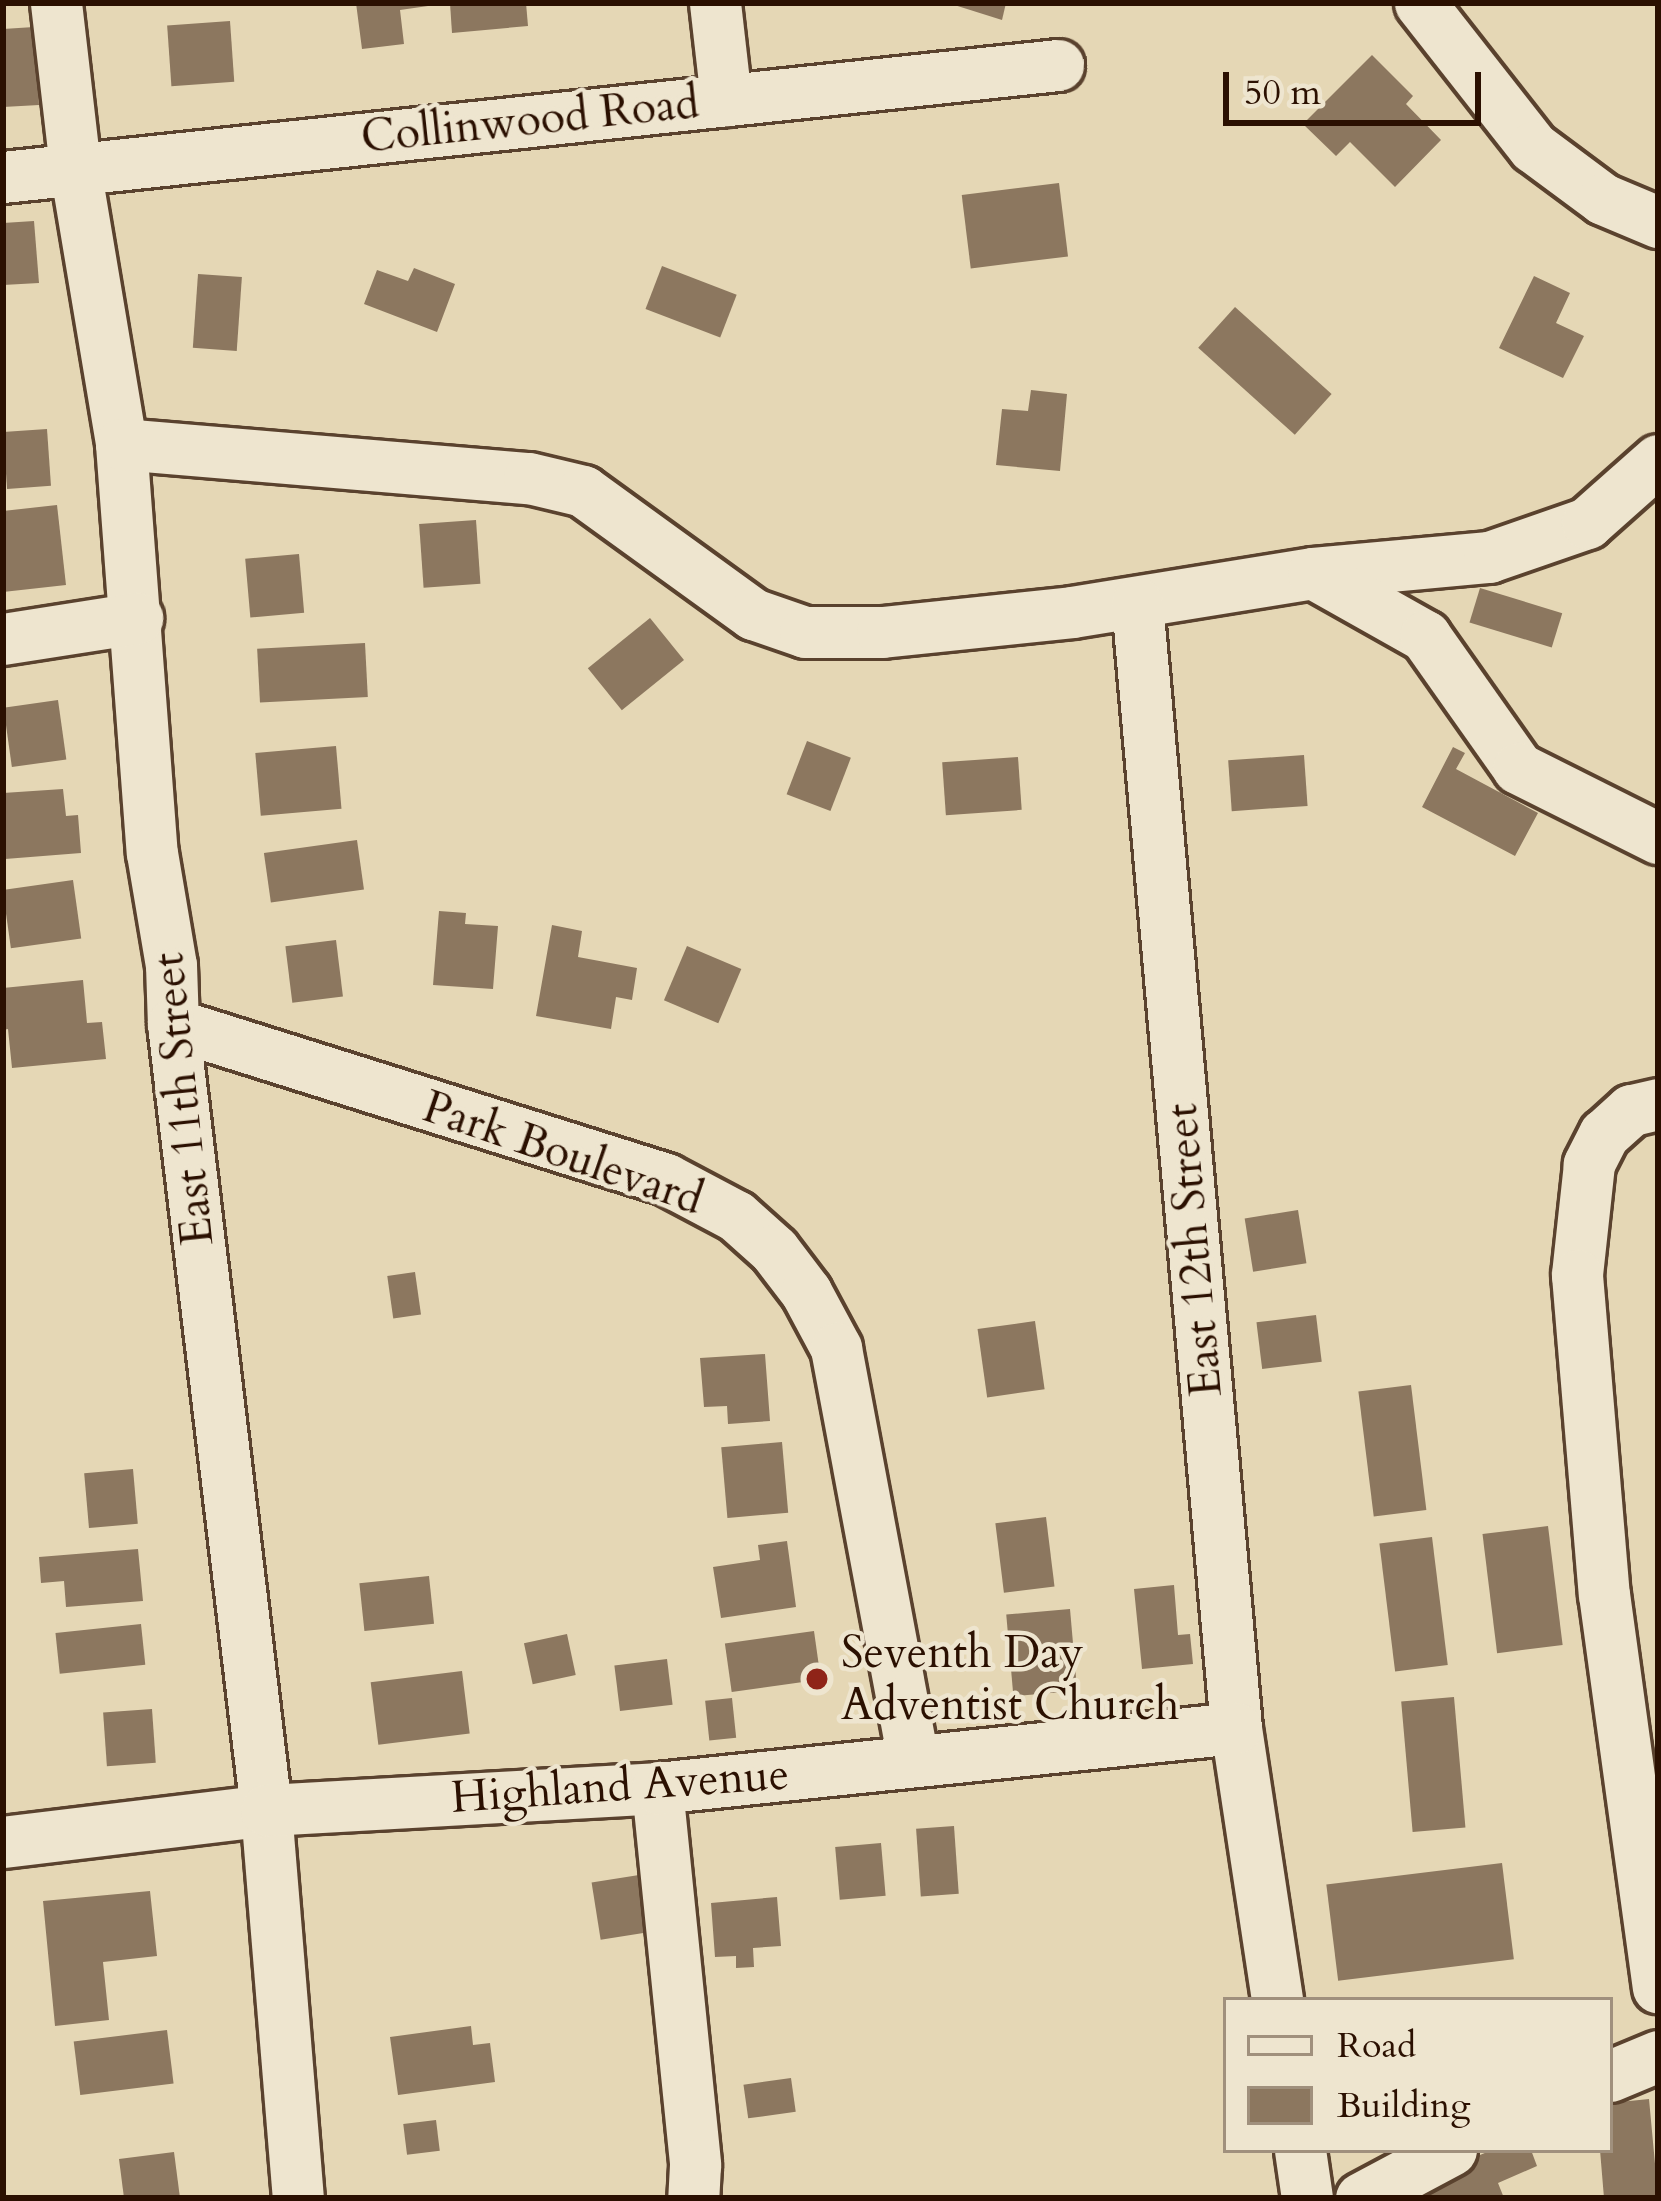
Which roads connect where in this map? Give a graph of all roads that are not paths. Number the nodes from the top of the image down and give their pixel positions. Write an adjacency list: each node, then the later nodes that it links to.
1 (56, 3): 6 (street, East 11th Street)
2 (715, 3): 5 (street)
3 (1420, 3): 8 (street)
4 (1058, 65): 5 (street, Collinwood Road)
5 (726, 100): 6 (street, Collinwood Road)
6 (75, 168): 7 (street, Collinwood Road); 9 (street, East 11th Street)
7 (3, 177)
8 (1658, 222)
9 (121, 444): 12 (street); 13 (street, East 11th Street)
10 (1658, 460): 11 (street)
11 (1312, 573): 12 (street); 15 (street)
12 (1137, 603): 18 (street, East 12th Street)
13 (137, 618): 14 (street); 16 (street, East 11th Street)
14 (3, 639)
15 (1658, 838)
16 (173, 1024): 19 (street, Park Boulevard); 21 (street, East 11th Street)
17 (1658, 1104): 23 (street)
18 (1236, 1728): 19 (street, Highland Avenue); 24 (street, East 12th Street)
19 (913, 1760): 20 (street, Highland Avenue)
20 (657, 1788): 21 (street, Highland Avenue); 30 (street)
21 (266, 1810): 22 (street, Highland Avenue); 29 (street, East 11th Street)
22 (3, 1842)
23 (1658, 1987)
24 (1277, 1997)
25 (1658, 2056): 26 (street)
26 (1613, 2074)
27 (1300, 2153): 31 (street)
28 (1444, 2153): 32 (street)
29 (298, 2198)
30 (693, 2198)
31 (1307, 2198)
32 (1361, 2198)

